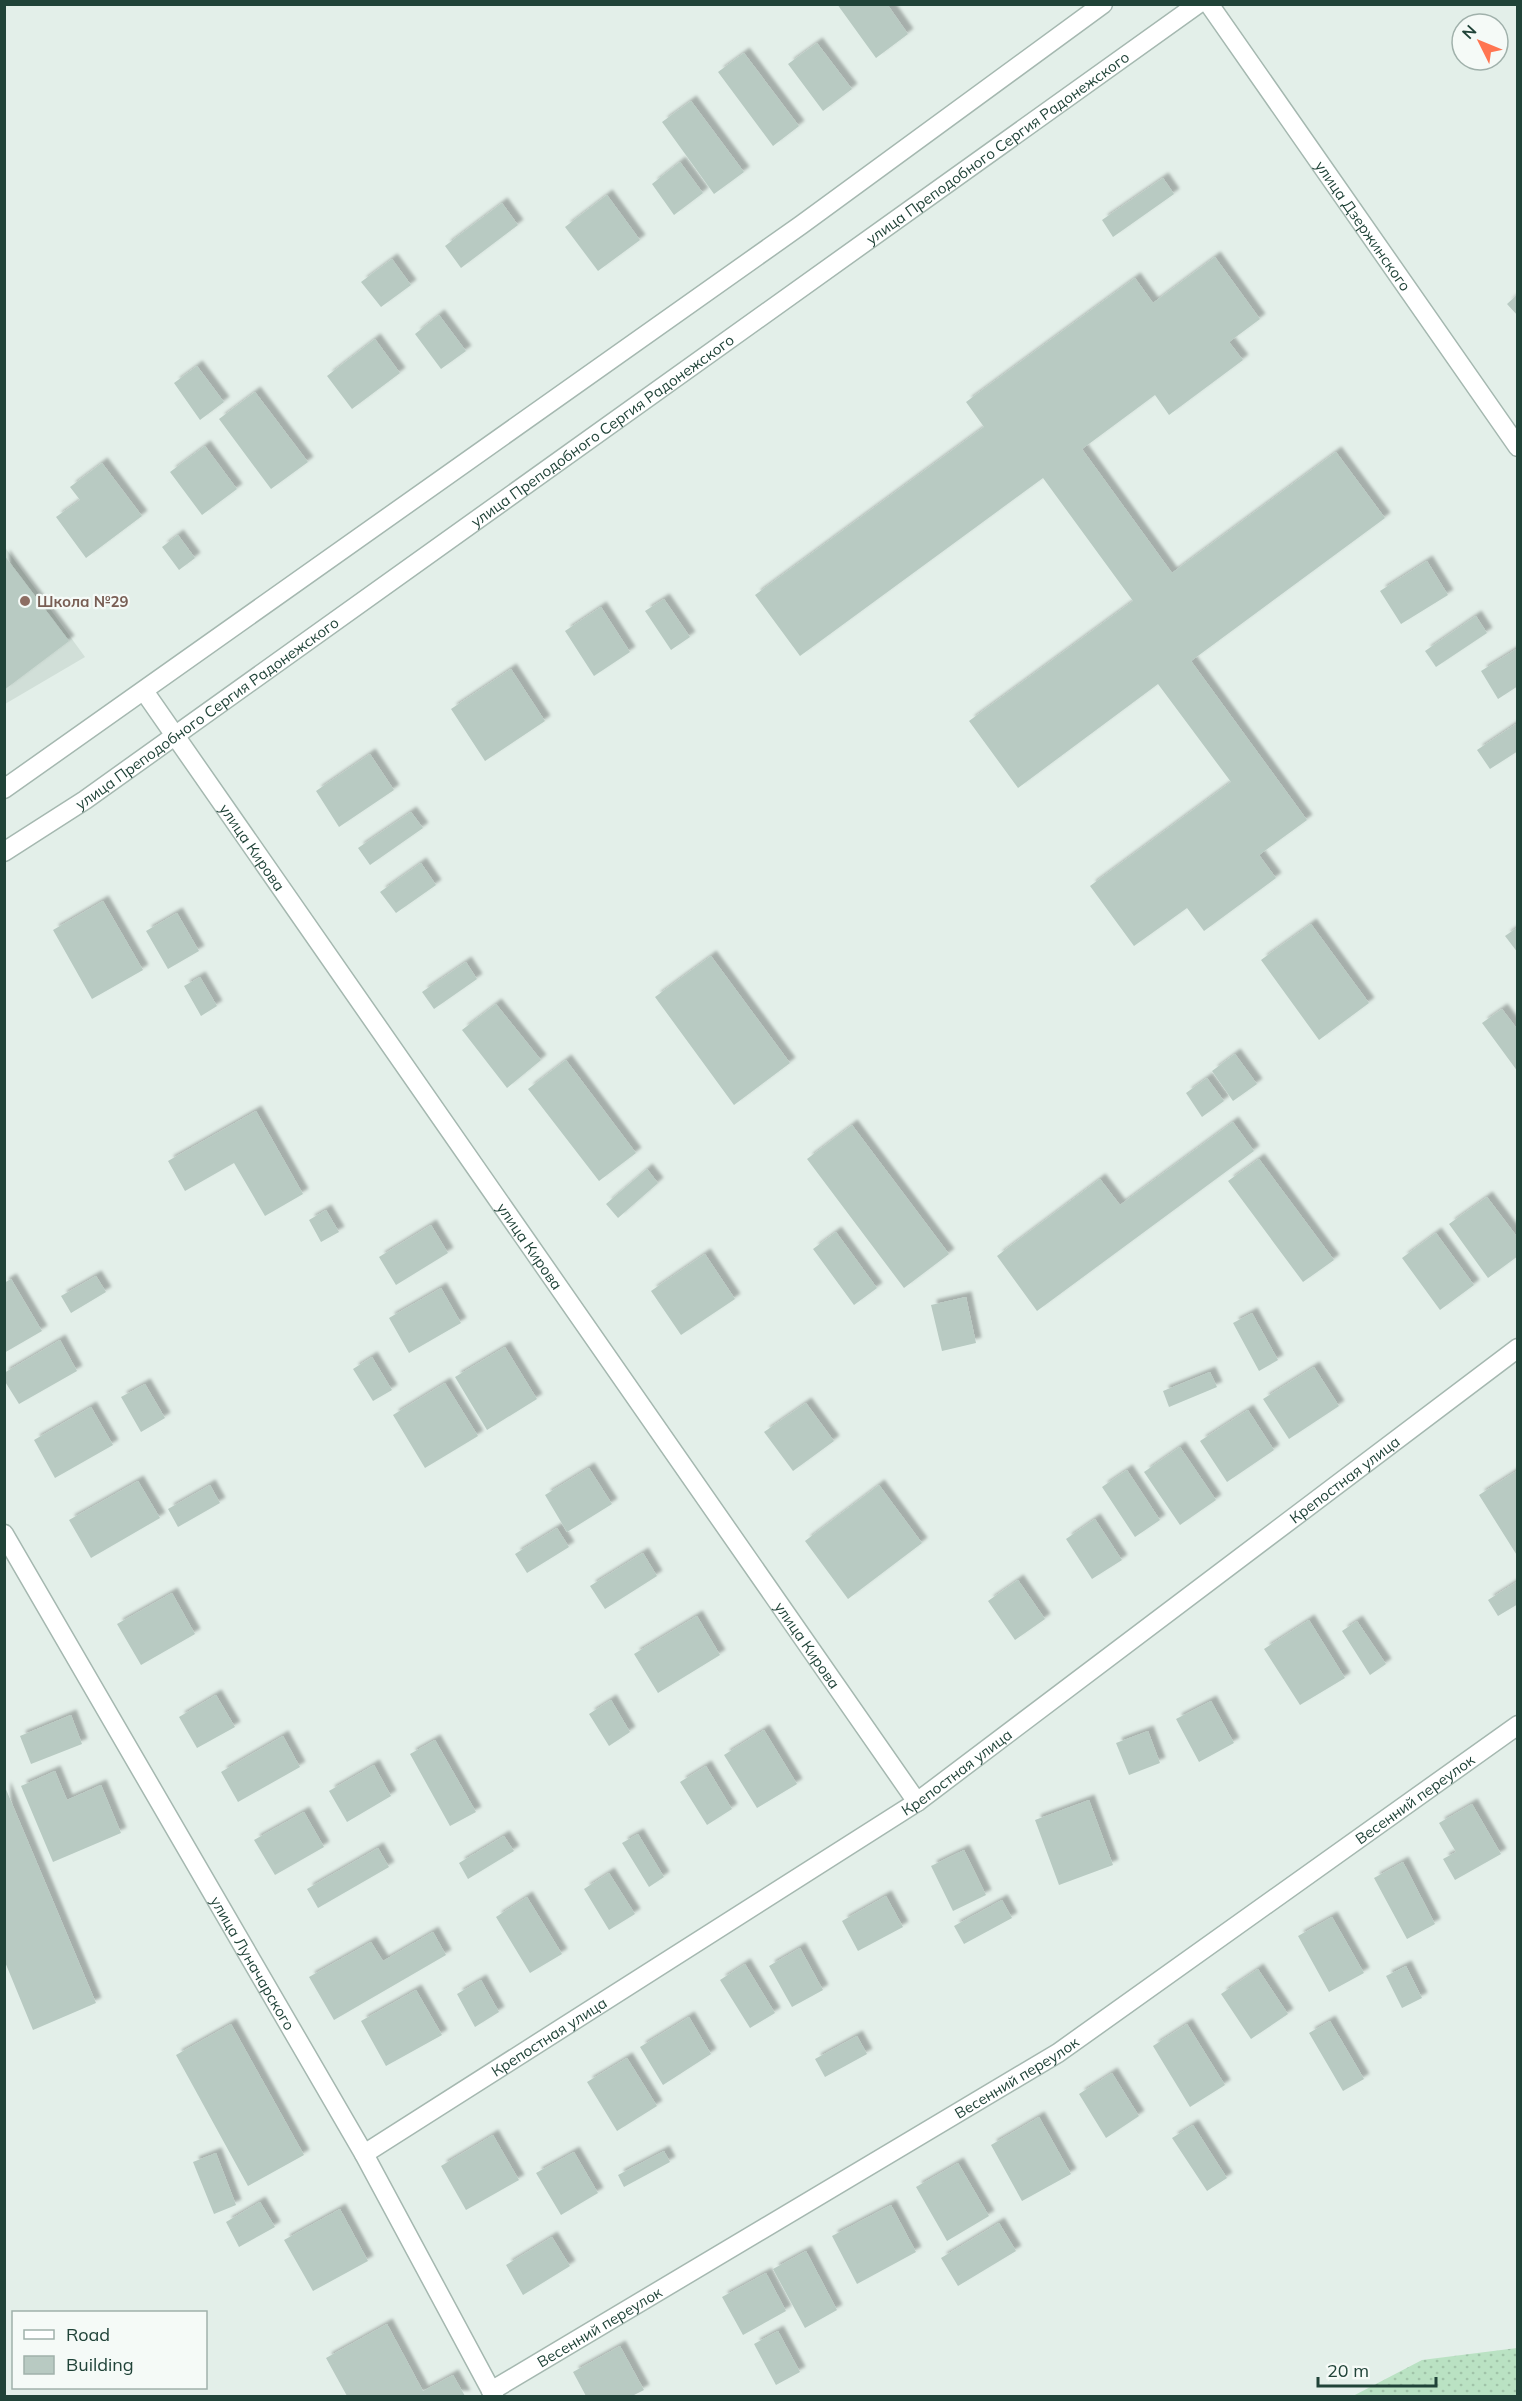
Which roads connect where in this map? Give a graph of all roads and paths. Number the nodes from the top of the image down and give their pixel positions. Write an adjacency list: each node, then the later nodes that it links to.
1 (1103, 4): 5 (street)
2 (1198, 4): 6 (street, улица Преподобного Сергия Радонежского)
3 (1209, 4): 4 (street, улица Дзержинского)
4 (1518, 447)
5 (144, 690): 6 (street, улица Кирова); 7 (street)
6 (176, 735): 8 (street, улица Преподобного Сергия Радонежского); 12 (street, улица Кирова)
7 (4, 789)
8 (4, 852)
9 (1516, 1354): 12 (street, Крепостная улица)
10 (4, 1534): 13 (street, улица Луначарского)
11 (1518, 1725): 14 (street, Весенний переулок)
12 (917, 1802): 13 (street, Крепостная улица)
13 (364, 2154): 14 (street, улица Луначарского)
14 (493, 2394)

